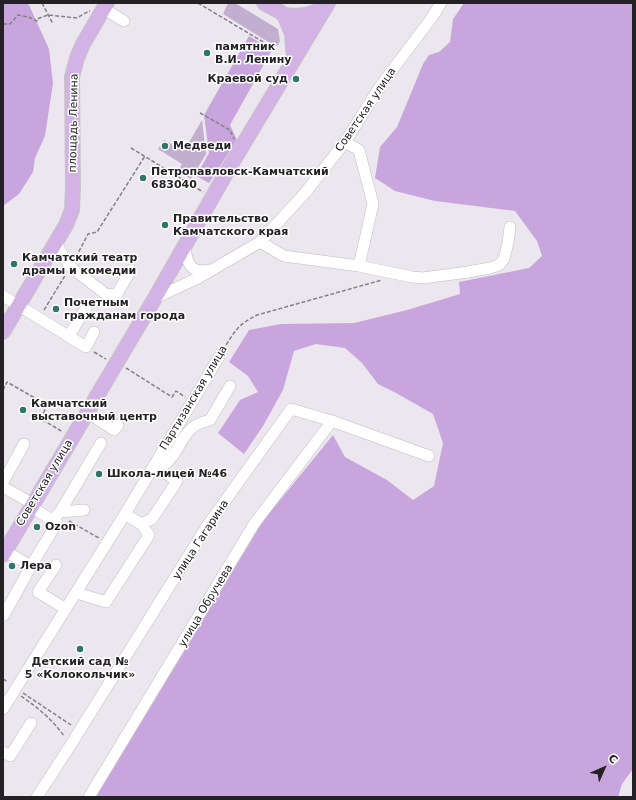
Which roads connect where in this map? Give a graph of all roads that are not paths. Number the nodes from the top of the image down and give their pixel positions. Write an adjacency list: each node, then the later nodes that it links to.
1 (264, 3): 5 (main road)
2 (441, 3): 9 (street, Советская улица)
3 (327, 5): 5 (main road); 6 (main road)
4 (101, 8): 7 (street); 11 (main road, площадь Ленина)
5 (284, 15): 6 (main road); 8 (main road)
6 (318, 20): 8 (main road)
7 (124, 21)
8 (294, 60): 13 (main road)
9 (345, 142): 12 (street, Советская улица); 14 (street)
10 (510, 227): 14 (street)
11 (56, 242): 15 (street); 19 (main road, площадь Ленина)
12 (260, 242): 14 (street); 16 (street, Советская улица)
13 (185, 246): 16 (street); 18 (main road)
14 (359, 266)
15 (131, 270)
16 (211, 270): 18 (street, Советская улица)
17 (3, 296): 19 (street)
18 (155, 298): 26 (main road, Советская улица)
19 (18, 306): 21 (main road, площадь Ленина); 23 (street)
20 (86, 308): 23 (street)
21 (3, 332)
22 (94, 332): 23 (street)
23 (69, 336)
24 (219, 357): 33 (street, Партизанская улица)
25 (230, 386): 33 (street)
26 (88, 412): 28 (street); 35 (main road, Советская улица)
27 (332, 422): 31 (street, улица Гагарина); 49 (street, улица Гагарина); 50 (street, улица Обручева)
28 (118, 425)
29 (101, 443): 38 (street)
30 (24, 444): 34 (street)
31 (429, 456)
32 (26, 457): 34 (street)
33 (154, 466): 37 (street, Партизанская улица); 39 (street)
34 (4, 486): 35 (street)
35 (32, 505): 38 (street); 40 (main road, Советская улица)
36 (84, 510): 38 (street)
37 (125, 514): 39 (street); 43 (street, Партизанская улица)
38 (57, 515): 42 (street)
39 (141, 524): 43 (street)
40 (4, 553): 42 (street)
41 (56, 565): 44 (street)
42 (31, 566): 45 (street)
43 (77, 593): 44 (street, Партизанская улица)
44 (66, 609): 46 (street, Партизанская улица)
45 (3, 615)
46 (3, 709)
47 (31, 723): 48 (street)
48 (3, 752)
49 (36, 797)
50 (89, 797)

